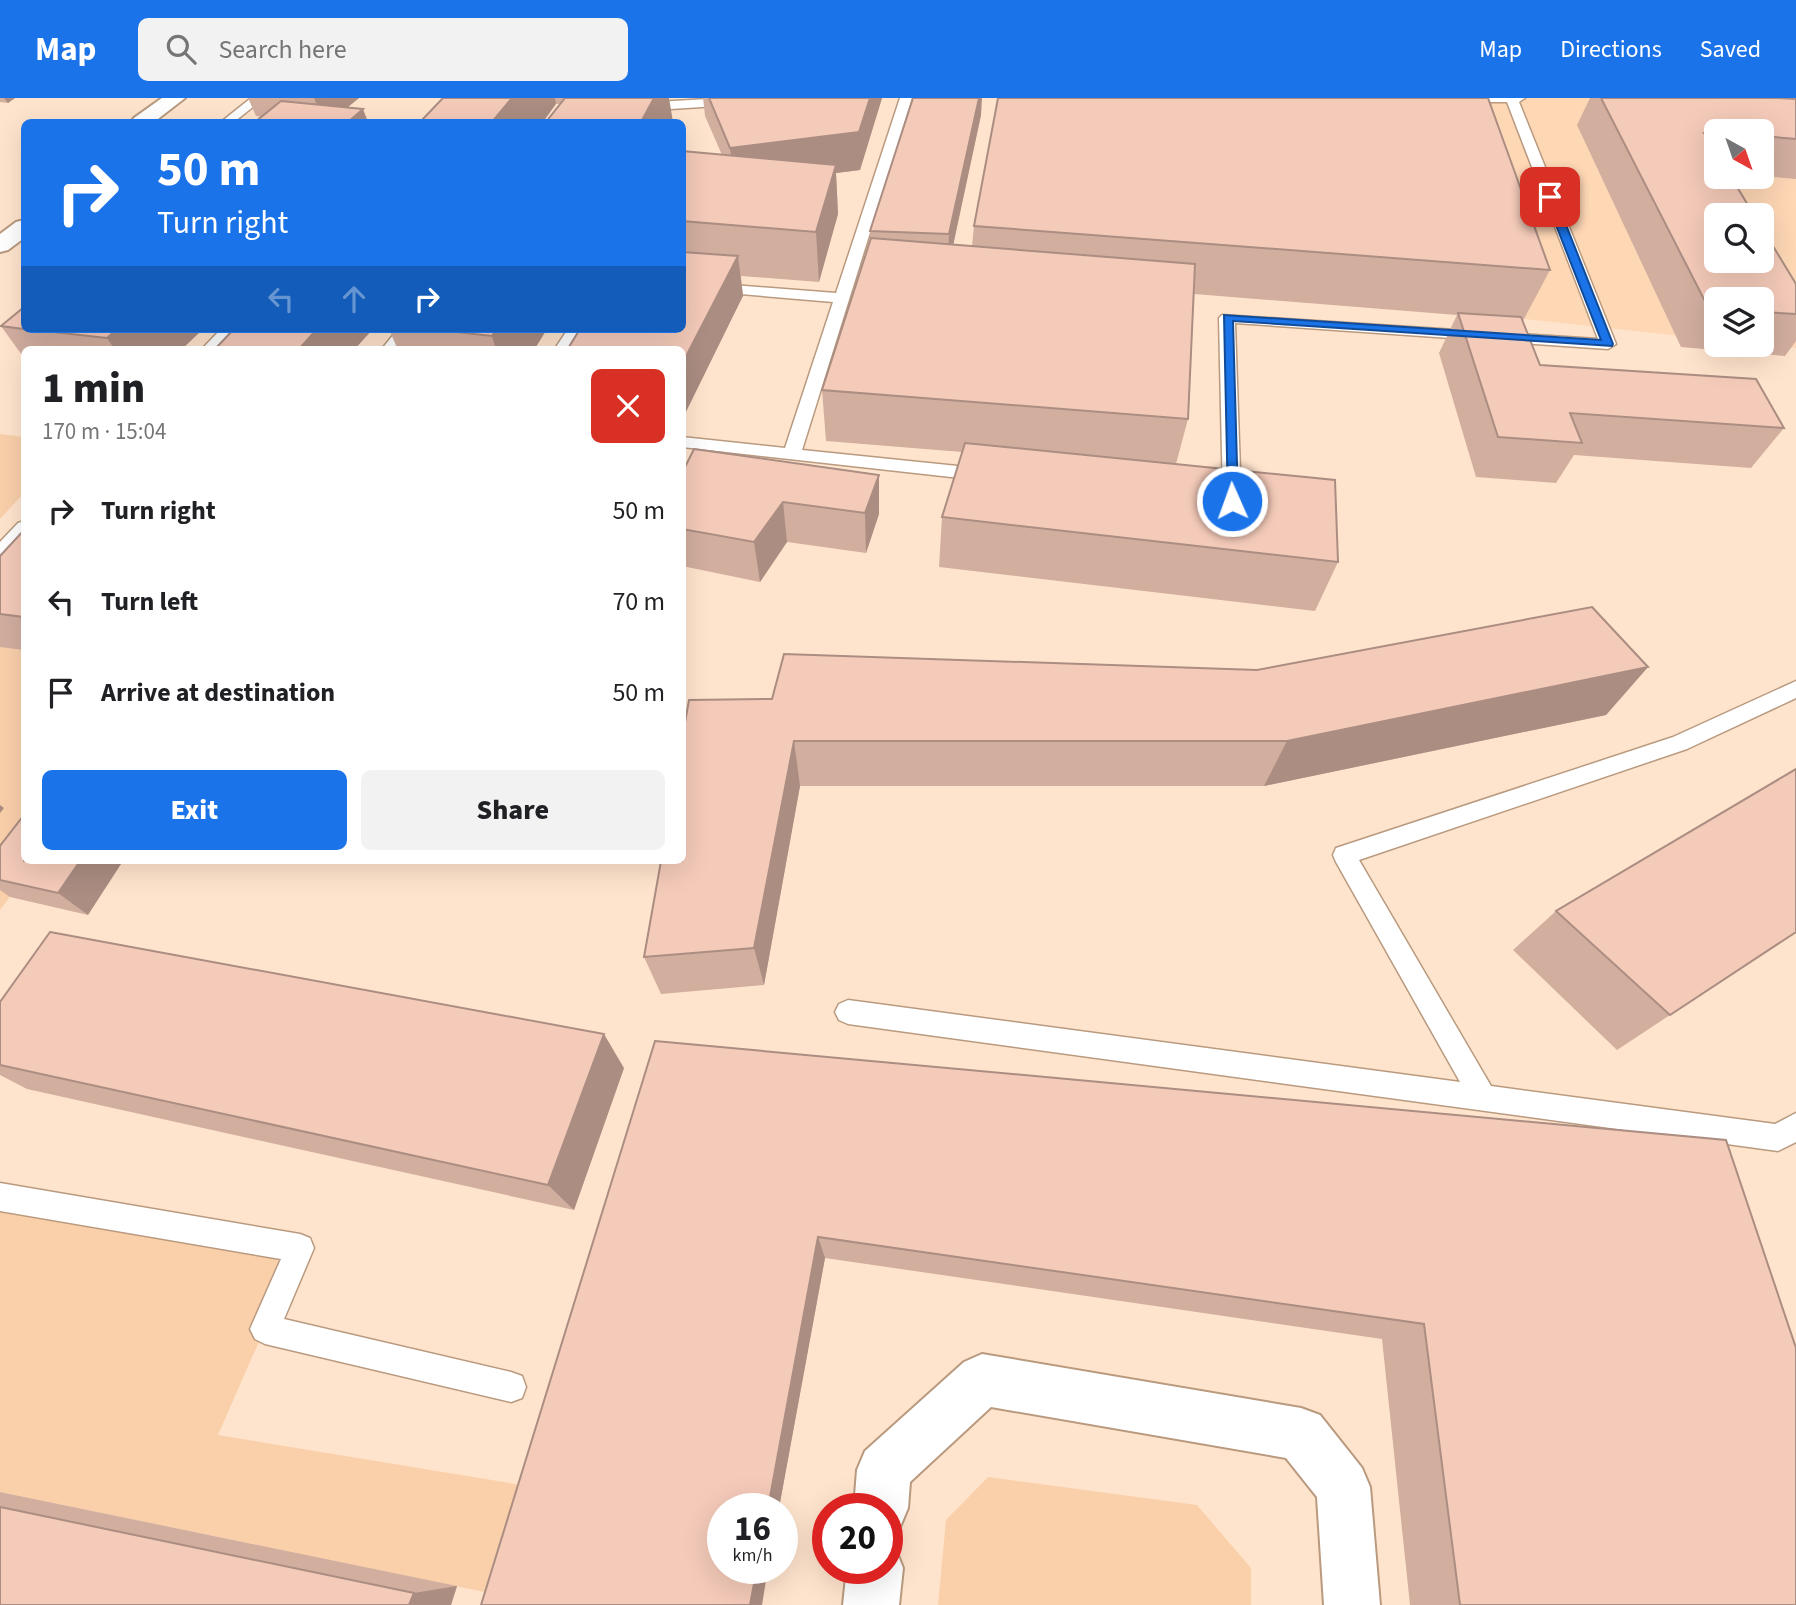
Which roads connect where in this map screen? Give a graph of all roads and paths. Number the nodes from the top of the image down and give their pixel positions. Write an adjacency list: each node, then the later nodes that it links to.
1 (175, 98): 9 (street)
2 (199, 98): 10 (street)
3 (258, 98): 11 (lane)
4 (780, 98): 8 (lane)
5 (906, 98): 17 (lane)
6 (1487, 98): 7 (lane)
7 (1515, 99): 23 (lane)
8 (625, 108)
9 (145, 119)
10 (170, 119)
11 (231, 119)
12 (21, 209): 13 (street)
13 (0, 225)
14 (21, 229): 15 (street)
15 (0, 245)
16 (686, 285): 17 (lane)
17 (842, 298): 21 (lane)
18 (226, 333): 19 (lane)
19 (213, 346)
20 (686, 442): 21 (lane)
21 (792, 454): 22 (lane)
22 (998, 476)
23 (1218, 500)
24 (21, 530): 25 (lane)
25 (0, 554)
26 (1796, 689): 28 (lane)
27 (848, 1012): 28 (lane)
28 (1483, 1098): 29 (lane)
29 (1796, 1126)
30 (0, 1197): 31 (lane)
31 (511, 1387)
32 (882, 1493): 35 (street)
33 (873, 1584): 34 (street)
34 (871, 1605)
35 (1352, 1605)

